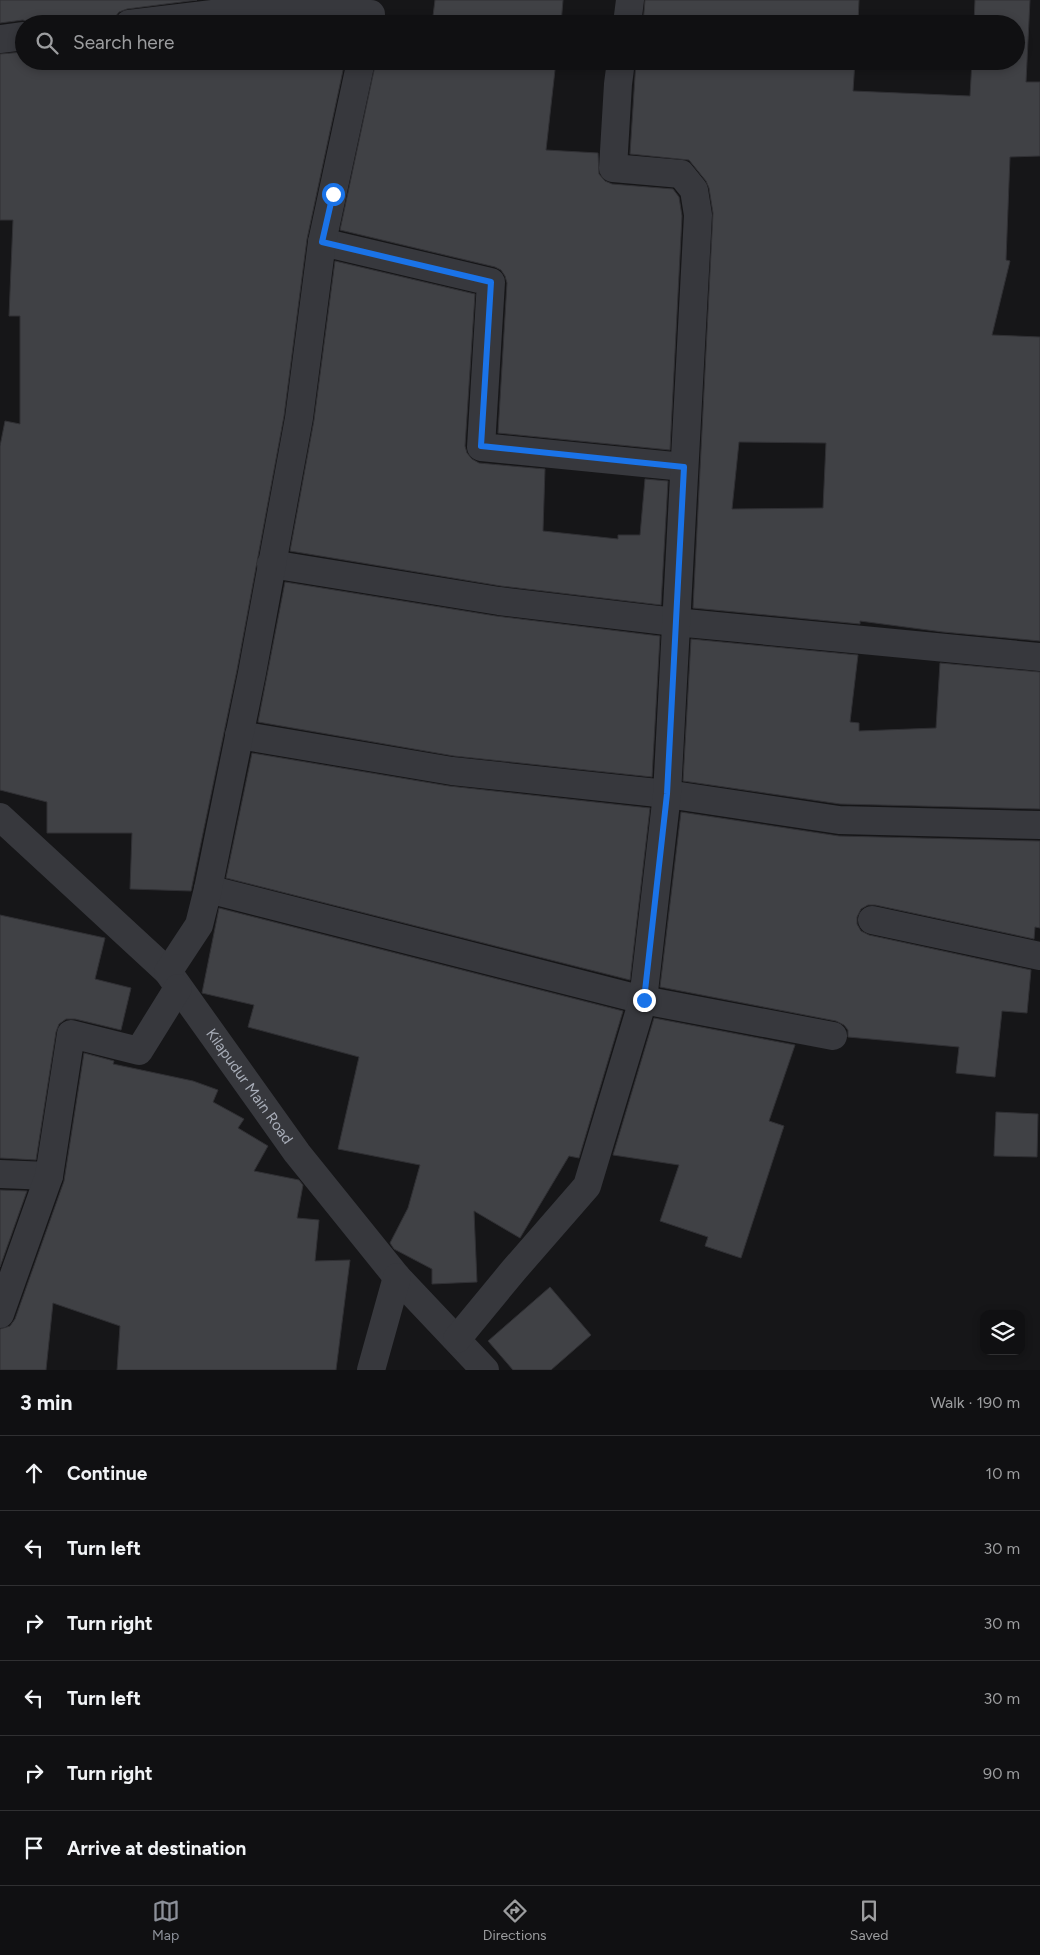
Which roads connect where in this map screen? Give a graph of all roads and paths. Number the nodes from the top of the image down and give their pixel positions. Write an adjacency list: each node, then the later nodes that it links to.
1 (630, 0): 4 (street)
2 (371, 13): 3 (street)
3 (203, 15)
4 (628, 15)
5 (15, 37): 6 (street)
6 (0, 39)
7 (359, 70): 9 (street)
8 (620, 70): 10 (street)
9 (322, 242): 10 (street); 11 (street)
10 (684, 467): 12 (street)
11 (271, 564): 12 (street); 14 (street)
12 (675, 622): 13 (street); 15 (street)
13 (1040, 657)
14 (239, 735): 15 (street); 18 (street)
15 (667, 794): 17 (street); 22 (street)
16 (0, 817): 21 (street, Kilapudur Main Road)
17 (1040, 825)
18 (208, 889): 21 (street); 22 (street)
19 (872, 920): 20 (street)
20 (1040, 956)
21 (174, 980): 25 (street); 26 (street, Kilapudur Main Road)
22 (644, 1000): 23 (street); 28 (street)
23 (833, 1036)
24 (0, 1174): 25 (street)
25 (48, 1176): 27 (street)
26 (397, 1277): 28 (street, Kilapudur Main Road); 29 (street)
27 (0, 1314)
28 (457, 1339): 30 (street, Kilapudur Main Road)
29 (371, 1370)
30 (485, 1370)

